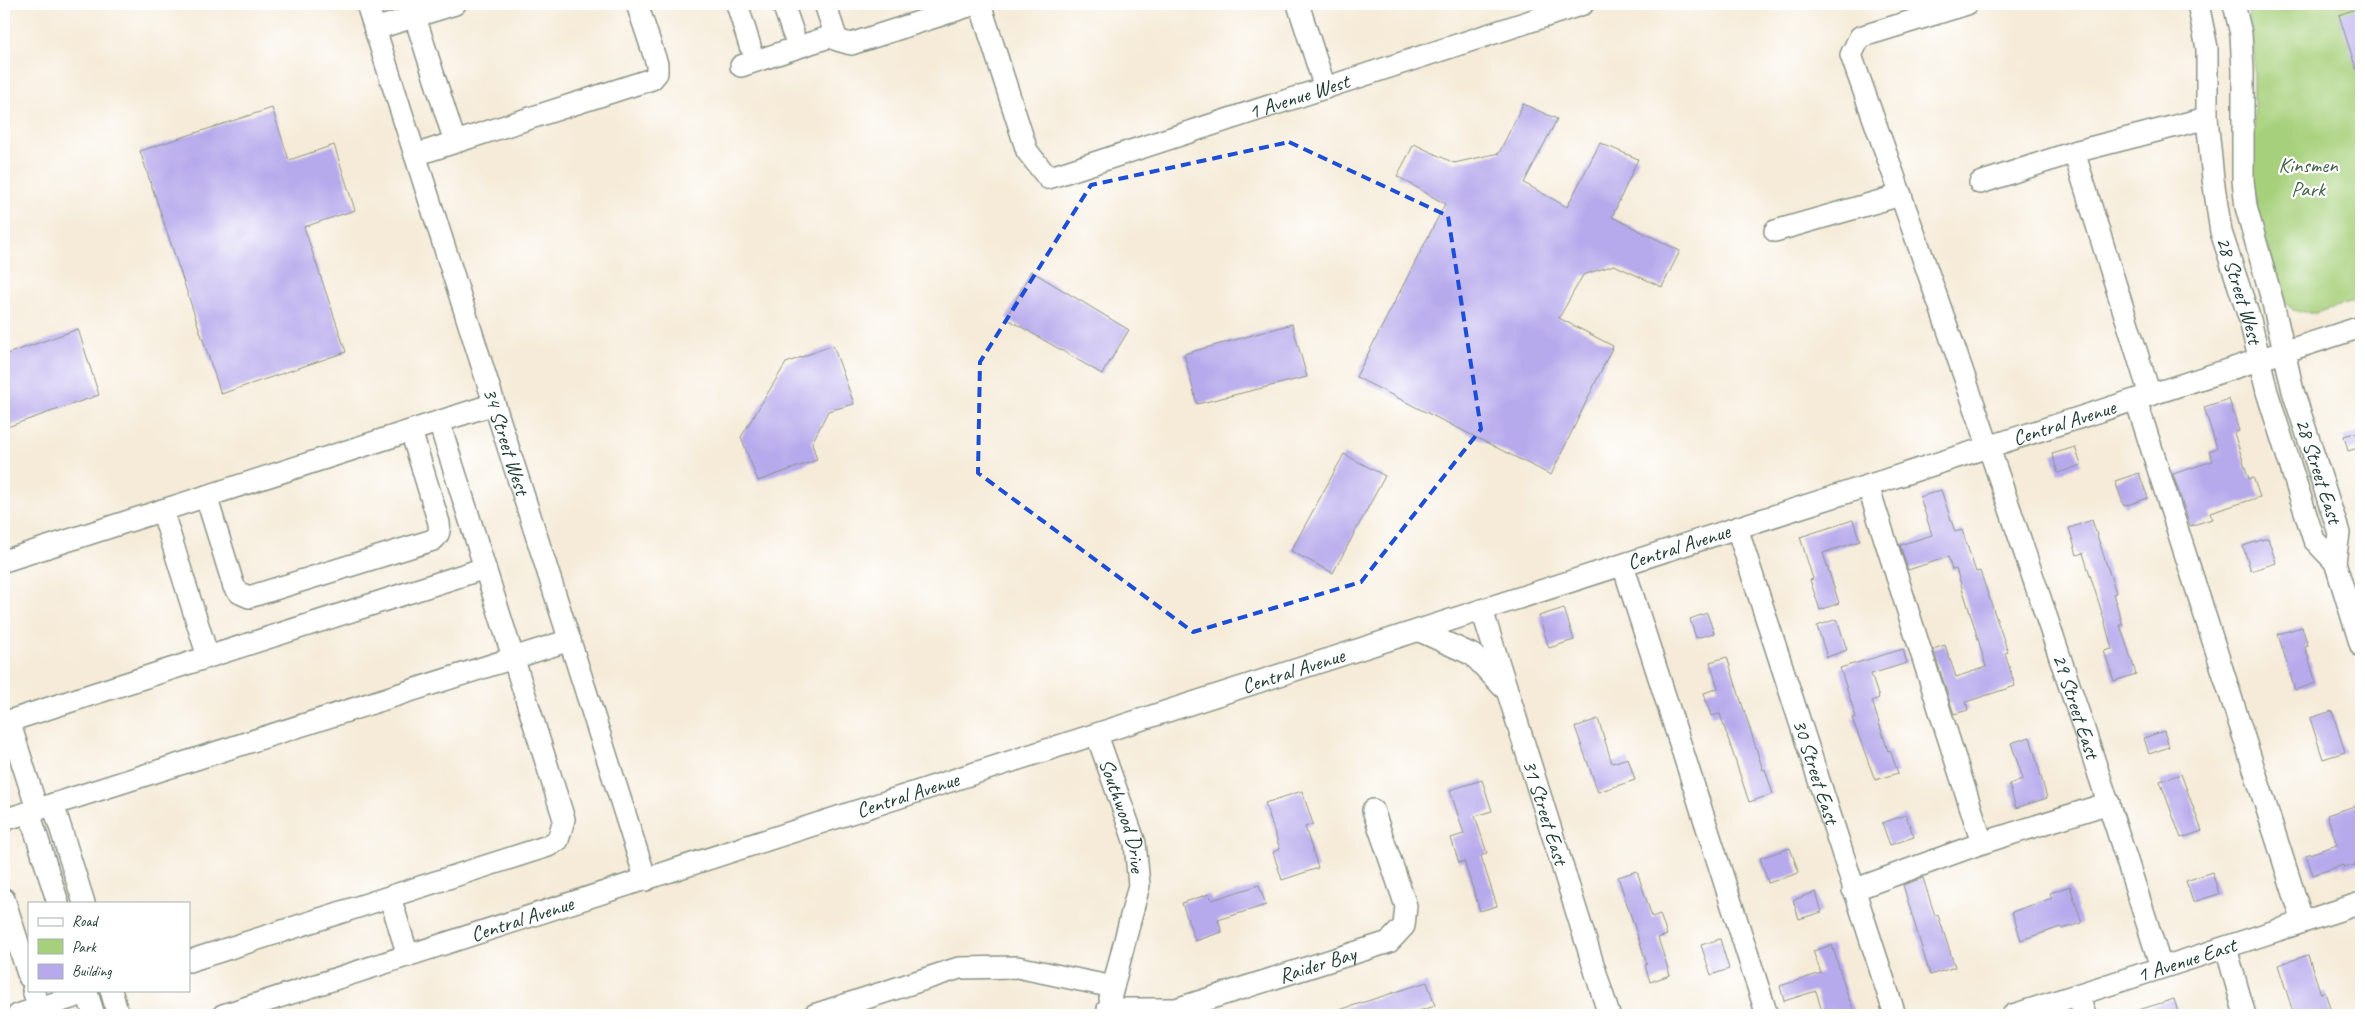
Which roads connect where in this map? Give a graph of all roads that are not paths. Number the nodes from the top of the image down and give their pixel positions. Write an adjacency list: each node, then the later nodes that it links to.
1 (367, 4): 15 (street, 34 Street West)
2 (455, 4): 14 (street)
3 (637, 4): 22 (street)
4 (737, 4): 18 (street)
5 (783, 4): 16 (street)
6 (825, 4): 17 (street)
7 (975, 4): 17 (street)
8 (980, 4): 20 (street, 1 Avenue West)
9 (1298, 4): 20 (street)
10 (1583, 4): 20 (street, 1 Avenue West)
11 (1967, 4): 26 (street, 29 Street East)
12 (2198, 4): 21 (street, 28 Street West)
13 (2234, 4): 29 (street, 28 Street West)
14 (415, 17): 15 (street); 22 (street)
15 (376, 29): 24 (street, 34 Street West)
16 (793, 33)
17 (835, 35): 19 (street)
18 (750, 46)
19 (741, 66)
20 (1325, 88)
21 (2207, 118): 23 (street); 30 (street, 28 Street West)
22 (455, 142): 24 (street)
23 (2074, 152): 25 (street); 31 (street)
24 (415, 155): 32 (street, 34 Street West)
25 (1980, 183)
26 (1901, 195): 27 (street); 35 (street, 29 Street East)
27 (1776, 231)
28 (2361, 327): 29 (street, Central Avenue)
29 (2284, 352): 30 (street, Central Avenue); 41 (street, 28 Street East)
30 (2258, 360): 31 (street, Central Avenue); 41 (street, 28 Street West)
31 (2143, 397): 35 (street, Central Avenue); 65 (street)
32 (494, 404): 33 (street); 46 (street, 34 Street West)
33 (439, 422): 34 (street); 43 (street)
34 (410, 431): 37 (street); 37 (street)
35 (1988, 447): 36 (street, Central Avenue); 53 (street, 29 Street East)
36 (1868, 486): 39 (street, Central Avenue); 57 (street)
37 (206, 496): 38 (street)
38 (162, 510): 40 (street); 48 (street)
39 (1737, 528): 42 (street, Central Avenue); 59 (street, 30 Street East)
40 (4, 561)
41 (2335, 562): 47 (street, 28 Street East)
42 (1623, 565): 44 (street, Central Avenue); 83 (street)
43 (485, 568): 48 (street); 49 (street)
44 (1482, 610): 45 (street, Central Avenue); 50 (street, 31 Street East)
45 (1420, 630): 50 (street); 52 (street, Central Avenue)
46 (570, 640): 49 (street); 58 (street, 34 Street West)
47 (2361, 646)
48 (208, 657): 51 (street)
49 (513, 658): 54 (street); 60 (street)
50 (1506, 690): 82 (street, 31 Street East)
51 (6, 720): 54 (street)
52 (1097, 735): 58 (street, Central Avenue); 71 (street, Southwood Drive)
53 (2109, 803): 57 (street); 69 (street, 29 Street East)
54 (40, 808): 56 (street); 62 (street); 63 (street)
55 (1373, 810): 76 (street, Raider Bay)
56 (4, 820)
57 (1982, 843): 59 (street)
58 (646, 880): 67 (street, Central Avenue)
59 (1853, 890): 84 (street, 30 Street East)
60 (390, 897): 67 (street); 68 (street)
61 (4, 900): 70 (street)
62 (58, 902)
63 (84, 902)
64 (2361, 903): 65 (street, 1 Avenue East)
65 (2303, 922): 66 (street, 1 Avenue East)
66 (2226, 948): 69 (street, 1 Avenue East); 87 (street)
67 (408, 956): 80 (street, Central Avenue)
68 (190, 961)
69 (2161, 967): 74 (street, 1 Avenue East)
70 (28, 974)
71 (1113, 987): 76 (street, Southwood Drive); 81 (street)
72 (86, 992): 75 (street); 78 (street)
73 (112, 992): 79 (street)
74 (2078, 995): 85 (street, 1 Avenue East); 86 (street)
75 (36, 999): 77 (street)
76 (1107, 1012)
77 (18, 1015)
78 (94, 1015)
79 (118, 1015)
80 (223, 1015)
81 (814, 1015)
82 (1609, 1015)
83 (1767, 1015)
84 (1895, 1015)
85 (2013, 1015)
86 (2085, 1015)
87 (2245, 1015)

